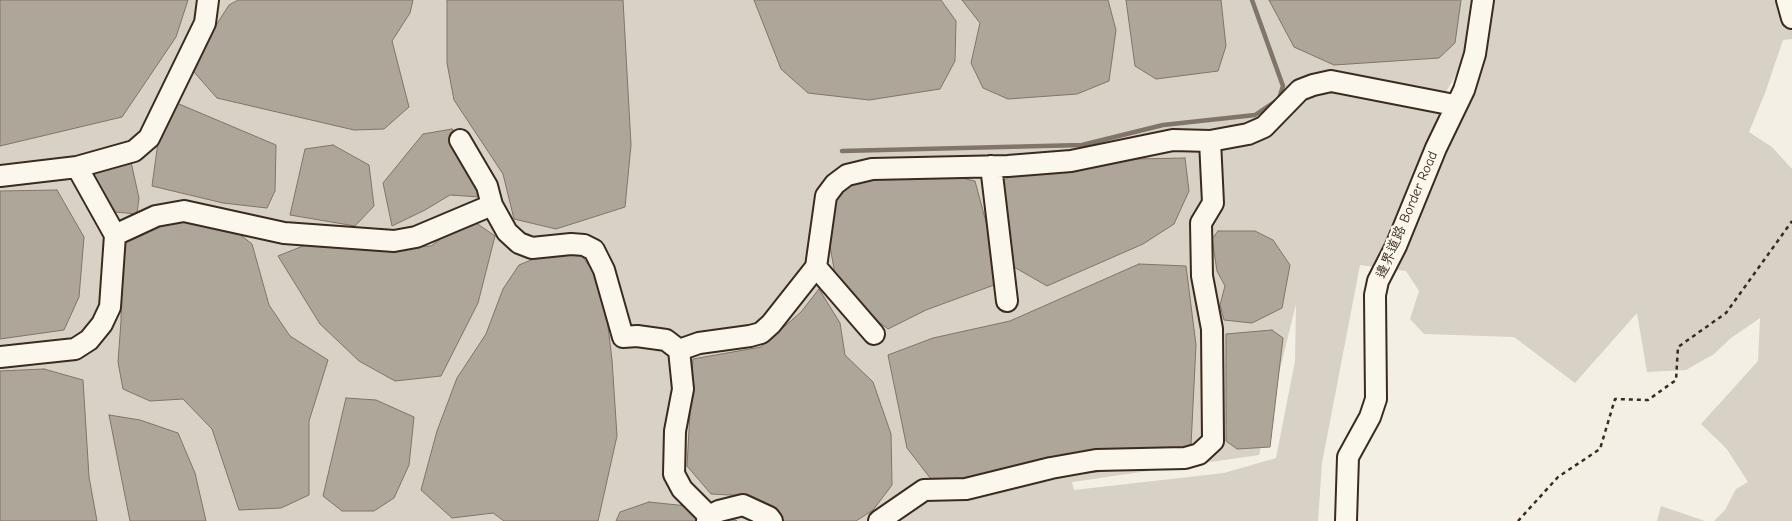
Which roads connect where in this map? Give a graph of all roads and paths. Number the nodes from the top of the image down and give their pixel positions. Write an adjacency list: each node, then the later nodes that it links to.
1 (208, 0): 9 (street)
2 (1483, 0): 5 (street, 邊界道路 Border Road)
3 (1787, 0): 4 (street)
4 (1792, 18)
5 (1454, 106): 7 (street); 22 (street, 邊界道路 Border Road)
6 (460, 140): 11 (street)
7 (1210, 141): 8 (street); 21 (street)
8 (991, 166): 14 (street); 15 (street)
9 (77, 167): 10 (street); 13 (street)
10 (0, 176)
11 (492, 205): 13 (street); 17 (street)
12 (1792, 221): 23 (path)
13 (115, 235): 18 (street)
14 (816, 266): 16 (street); 17 (street)
15 (1007, 301)
16 (874, 334)
17 (679, 350): 19 (street)
18 (0, 356)
19 (708, 518): 20 (street)
20 (772, 521)
21 (879, 521)
22 (1346, 521)
23 (1518, 521)

